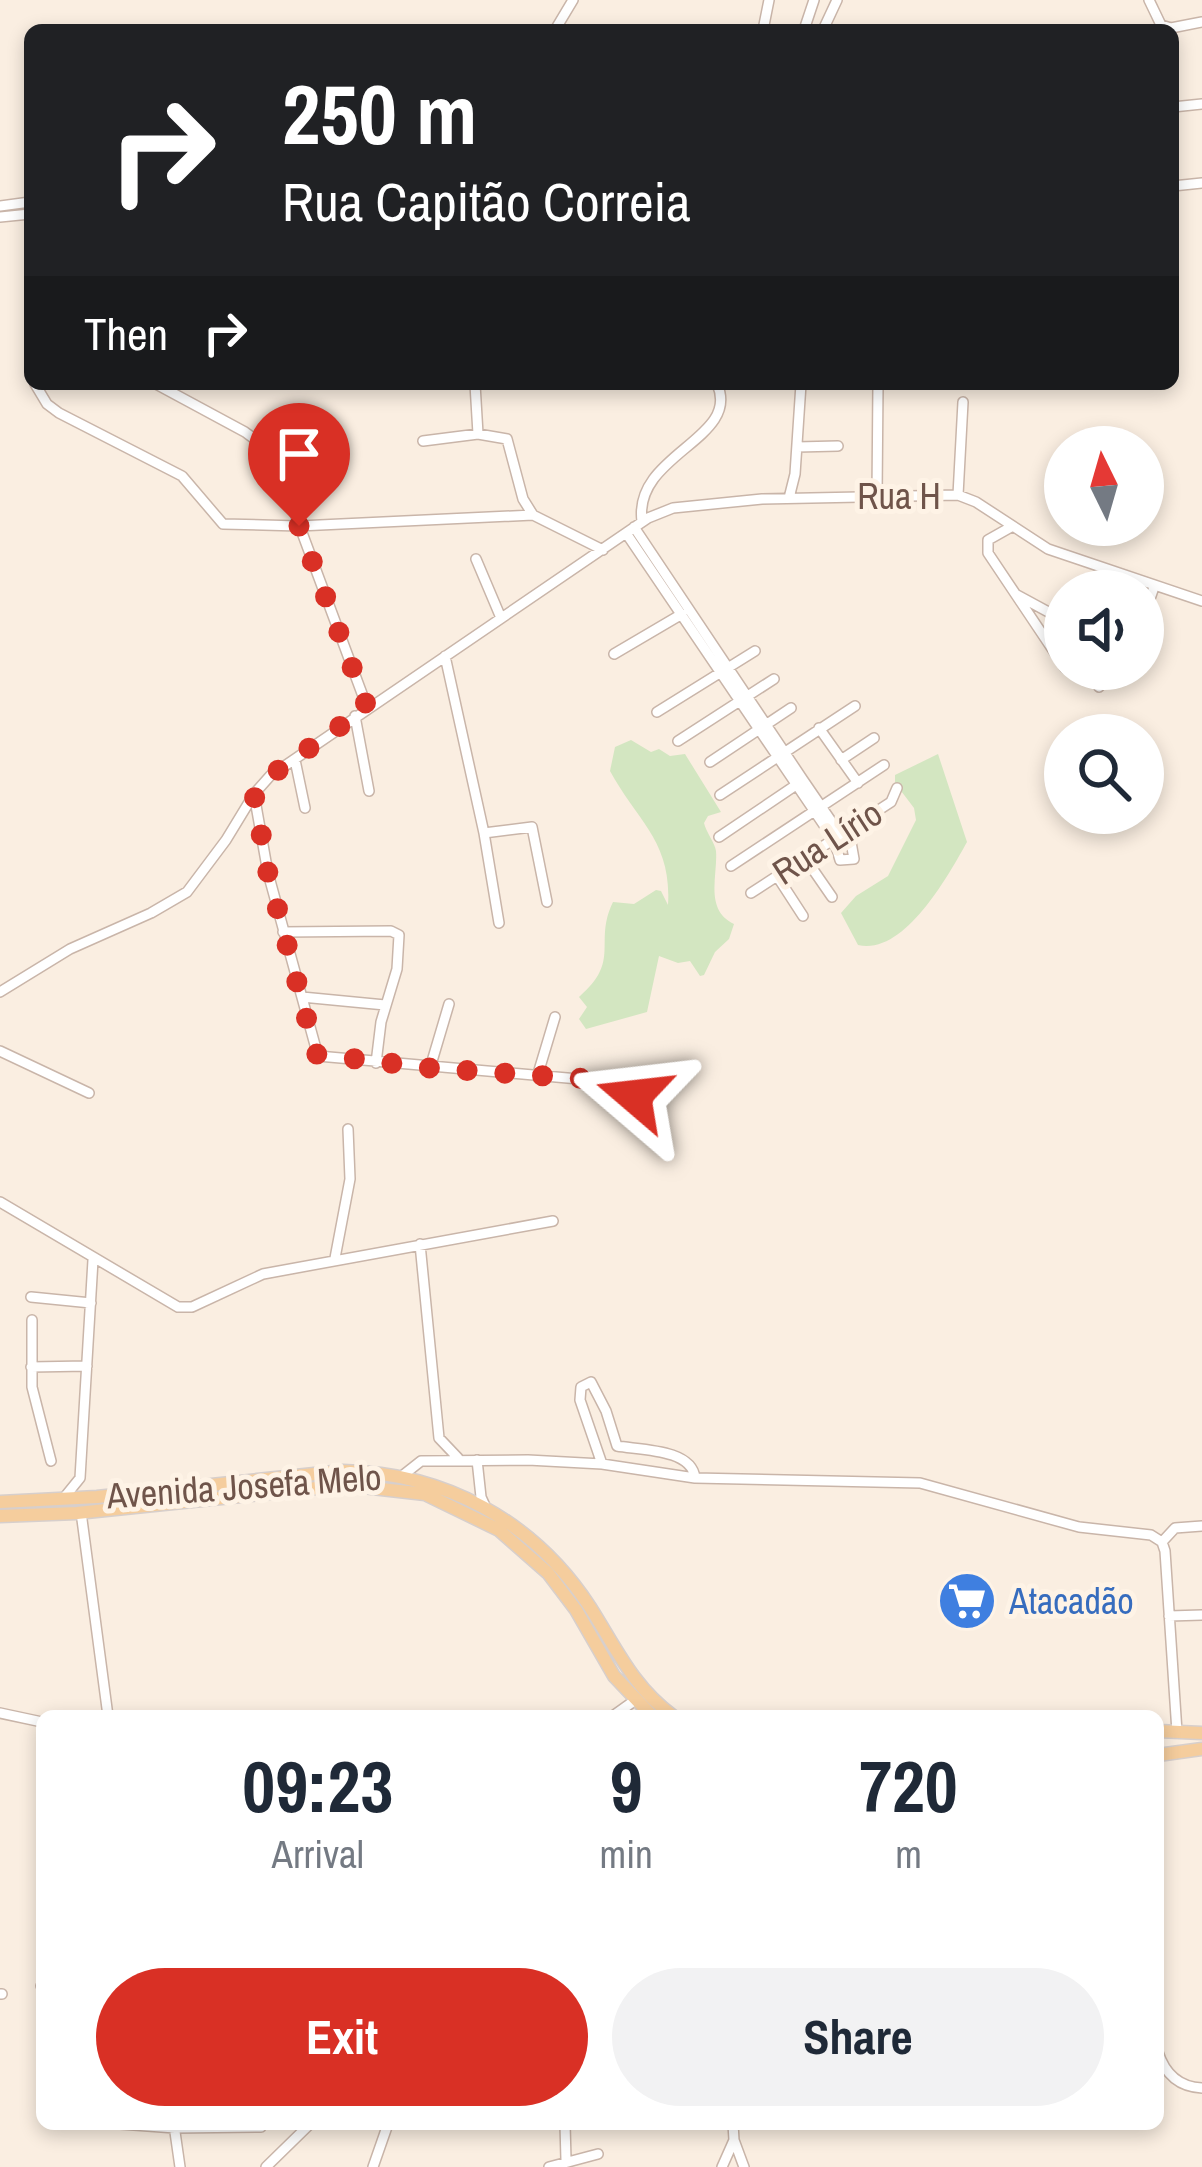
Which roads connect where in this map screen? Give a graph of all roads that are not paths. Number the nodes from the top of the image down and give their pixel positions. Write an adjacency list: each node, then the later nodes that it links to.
1 (39, 390): 18 (street)
2 (167, 390): 18 (street)
3 (475, 390): 8 (street)
4 (719, 390): 12 (street)
5 (801, 390): 10 (street)
6 (878, 390): 13 (street)
7 (963, 402): 14 (street)
8 (478, 434): 9 (street); 17 (street)
9 (423, 441)
10 (796, 446): 11 (street); 15 (street)
11 (838, 446)
12 (647, 493): 16 (street); 19 (street); 19 (street)
13 (877, 495): 14 (street, Rua H); 15 (street, Rua H)
14 (958, 495): 20 (street, Rua H)
15 (789, 498): 16 (street, Rua H)
16 (662, 511): 19 (street)
17 (533, 515): 18 (street); 21 (street)
18 (299, 526): 38 (street)
19 (636, 526): 21 (street); 27 (street)
20 (1011, 527): 23 (street, Rua H); 25 (street)
21 (603, 550): 29 (street)
22 (476, 559): 29 (street)
23 (1107, 570)
24 (1164, 590): 26 (street, Rua H)
25 (1012, 591): 28 (street); 30 (street)
26 (1202, 601)
27 (682, 608): 32 (street); 34 (street)
28 (1044, 610)
29 (501, 618): 33 (street)
30 (1044, 637)
31 (755, 651): 34 (street)
32 (614, 654)
33 (445, 656): 38 (street); 59 (street)
34 (724, 670): 36 (street); 40 (street)
35 (774, 679): 36 (street)
36 (744, 698): 42 (street); 45 (street)
37 (855, 706): 43 (street)
38 (367, 707): 41 (street)
39 (791, 708): 42 (street)
40 (658, 712)
41 (355, 716): 47 (street); 54 (street)
42 (762, 726): 46 (street); 49 (street)
43 (819, 728): 46 (street); 48 (street)
44 (874, 738): 48 (street)
45 (678, 741)
46 (780, 755): 51 (street); 56 (street)
47 (295, 760): 55 (street); 57 (street)
48 (841, 760): 52 (street)
49 (710, 762)
50 (884, 765): 52 (street)
51 (800, 783): 58 (street); 60 (street)
52 (858, 783): 58 (street)
53 (897, 788): 61 (street, Rua Lírio)
54 (369, 791)
55 (254, 794): 70 (street); 72 (street)
56 (720, 795)
57 (305, 808)
58 (818, 810): 61 (street); 63 (street)
59 (484, 832): 67 (street); 69 (street)
60 (718, 837)
61 (837, 837): 62 (street, Rua Lírio)
62 (805, 858): 64 (street, Rua Lírio); 66 (street)
63 (731, 866)
64 (777, 876): 65 (street, Rua Lírio); 68 (street)
65 (751, 892)
66 (832, 898)
67 (548, 902)
68 (803, 916)
69 (499, 923)
70 (283, 932): 74 (street); 76 (street)
71 (2, 974): 72 (street)
72 (12, 984): 73 (street)
73 (0, 992)
74 (302, 997): 76 (street); 79 (street)
75 (449, 1004): 80 (street)
76 (385, 1005): 79 (street)
77 (555, 1017): 81 (street)
78 (0, 1051): 82 (street)
79 (376, 1063): 80 (street)
80 (430, 1068): 81 (street)
81 (537, 1077): 83 (street)
82 (88, 1093)
83 (634, 1096)
84 (348, 1129): 88 (street)
85 (0, 1202): 89 (street)
86 (553, 1221): 87 (street)
87 (420, 1244): 88 (street); 95 (street)
88 (335, 1258): 89 (street)
89 (93, 1260): 91 (street)
90 (32, 1297): 91 (street)
91 (91, 1303): 93 (street)
92 (32, 1320): 94 (street)
93 (87, 1366): 94 (street); 102 (street)
94 (31, 1367): 96 (street)
95 (440, 1438): 97 (street); 99 (street)
96 (51, 1460)
97 (460, 1460): 98 (street); 99 (street)
98 (477, 1460): 100 (street); 107 (street)
99 (421, 1461): 101 (street)
100 (602, 1464): 103 (street); 103 (street)
101 (402, 1475): 104 (main road, Avenida Josefa Melo); 107 (main road, Avenida Josefa Melo)
102 (80, 1478): 104 (street); 105 (street)
103 (695, 1478): 111 (street)
104 (94, 1497): 105 (main road, Avenida Josefa Melo)
105 (63, 1499): 106 (main road, Avenida Josefa Melo)
106 (0, 1502)
107 (486, 1508): 118 (main road, Avenida Josefa Melo)
108 (81, 1513): 109 (main road, Avenida Josefa Melo); 114 (main road, Avenida Josefa Melo); 115 (street)
109 (0, 1516)
110 (1202, 1526): 111 (street)
111 (1162, 1542): 113 (street)
112 (1202, 1615): 113 (street)
113 (1169, 1616): 122 (street)
114 (634, 1701): 116 (street); 117 (main road, Avenida Josefa Melo)
115 (108, 1710)
116 (621, 1710)
117 (645, 1710)
118 (667, 1710)
119 (0, 1712): 120 (street)
120 (36, 1721)
121 (1164, 1731): 122 (main road)
122 (1177, 1732): 123 (main road)
123 (1202, 1733)
124 (1202, 1749): 125 (main road)
125 (1164, 1754)
126 (1164, 2062): 127 (street)
127 (1202, 2088)
128 (175, 2130): 136 (street)
129 (304, 2130): 137 (street)
130 (386, 2130): 138 (street)
131 (566, 2130): 135 (street)
132 (733, 2130): 133 (street)
133 (734, 2140): 140 (street); 141 (street)
134 (598, 2154): 135 (street)
135 (566, 2160): 139 (street)
136 (180, 2167)
137 (266, 2167)
138 (373, 2167)
139 (549, 2167)
140 (722, 2167)
141 (744, 2167)

